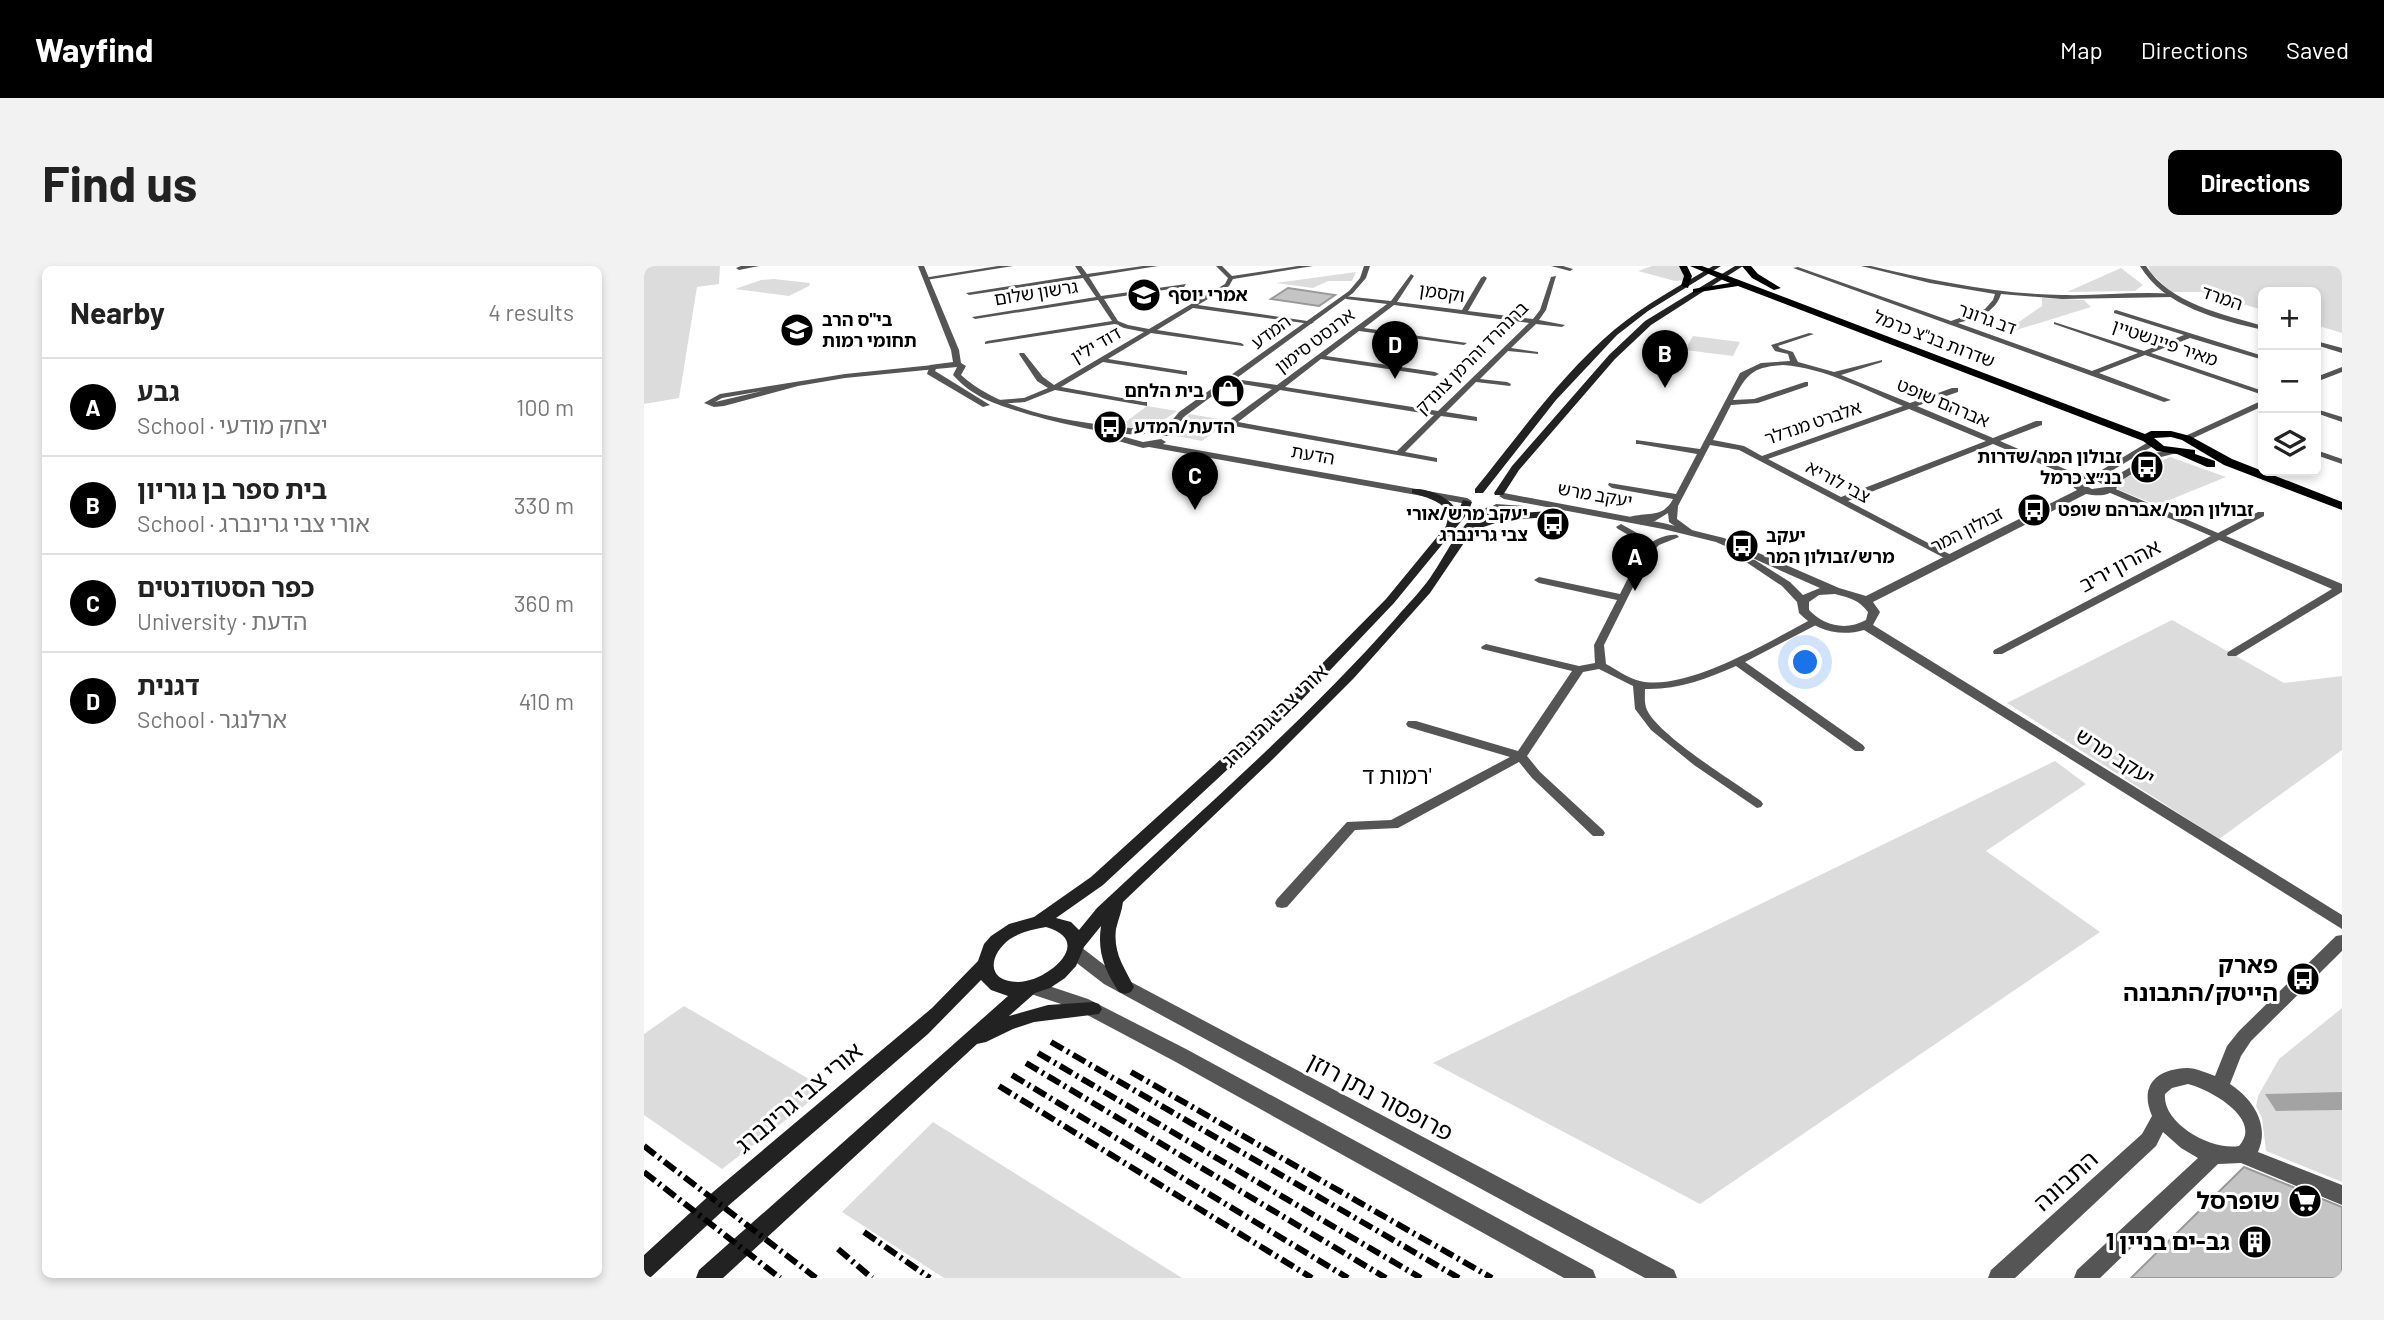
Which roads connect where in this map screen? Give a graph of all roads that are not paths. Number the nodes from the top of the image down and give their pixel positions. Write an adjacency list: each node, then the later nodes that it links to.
1 (756, 266): 15 (street)
2 (922, 266): 23 (street)
3 (1010, 266): 23 (street)
4 (1078, 266): 20 (street)
5 (1155, 266): 20 (street)
6 (1219, 266): 24 (street)
7 (1310, 266): 24 (street)
8 (1367, 266): 34 (street, המדע)
9 (1554, 266): 18 (street)
10 (1683, 266): 27 (main road)
11 (1694, 266): 16 (main road, שדרות בנ"צ כרמל)
12 (1746, 266): 29 (main road)
13 (1864, 266): 32 (street)
14 (2143, 266): 33 (street, המרד)
15 (739, 268)
16 (1715, 268): 19 (main road, שדרות בנ"צ כרמל); 27 (main road)
17 (1796, 268): 44 (street, דב גרונר)
18 (1570, 269)
19 (1730, 271): 28 (main road, שדרות בנ"צ כרמל); 29 (main road, שדרות בנ"צ כרמל); 30 (main road)
20 (1086, 276): 31 (street); 35 (street)
21 (1411, 276): 36 (street, ארנסט סימון)
22 (1554, 277): 43 (street, ברנהרד והרמן צונדק)
23 (926, 278): 57 (street)
24 (1231, 278): 37 (street, דוד ילין)
25 (1484, 278): 38 (street)
26 (1184, 285): 35 (street, גרשון שלום)
27 (1685, 286): 119 (main road)
28 (1749, 288): 30 (main road); 100 (main road, שדרות בנ"צ כרמל)
29 (1780, 290): 100 (main road, שדרות בנ"צ כרמל)
30 (1696, 291): 120 (main road)
31 (969, 293)
32 (1998, 293): 33 (street); 44 (street)
33 (2173, 295): 47 (street, המרד)
34 (1346, 297): 36 (street, וקסמן); 42 (street, המדע)
35 (1099, 298): 40 (street, גרשון שלום); 41 (street)
36 (1392, 303): 38 (street, וקסמן); 48 (street, ארנסט סימון)
37 (1193, 306): 42 (street); 49 (street, דוד ילין)
38 (1464, 312): 43 (street, וקסמן)
39 (2116, 312): 51 (street)
40 (975, 317)
41 (1116, 322): 49 (street); 52 (street)
42 (1311, 322): 75 (street, המדע)
43 (1534, 322): 46 (street, וקסמן); 56 (street, ברנהרד והרמן צונדק)
44 (1952, 323): 71 (street, דב גרונר)
45 (2056, 323): 60 (street, מאיר פיינשטיין)
46 (1562, 325)
47 (2258, 327)
48 (1358, 328): 53 (street); 62 (street, ארנסט סימון)
49 (1151, 331): 54 (street); 64 (street, דוד ילין)
50 (1811, 334): 66 (street)
51 (2191, 335): 60 (street); 63 (street)
52 (987, 343)
53 (1464, 343)
54 (1241, 345)
55 (2321, 345): 58 (street)
56 (1506, 349): 59 (street); 76 (street, ברנהרד והרמן צונדק)
57 (955, 350): 67 (street); 69 (street)
58 (2342, 351)
59 (1536, 353)
60 (2145, 353): 71 (street); 83 (street, מאיר פיינשטיין)
61 (1022, 354): 80 (street)
62 (1320, 357): 72 (street); 81 (street, ארנסט סימון)
63 (2258, 357)
64 (1103, 360): 70 (street); 80 (street, דוד ילין)
65 (1880, 361): 73 (street)
66 (1795, 364): 73 (street, אברהם שופט); 87 (street, אברהם שופט)
67 (958, 367): 69 (street); 86 (street)
68 (2342, 369): 74 (street)
69 (934, 370): 77 (street); 101 (street)
70 (1184, 373)
71 (2092, 373): 85 (street, דב גרונר)
72 (1435, 374)
73 (1835, 374): 89 (street, אברהם שופט)
74 (2321, 378)
75 (1230, 380): 81 (street); 94 (street, המדע)
76 (1474, 380): 78 (street); 92 (street, ברנהרד והרמן צונדק)
77 (796, 384): 77 (street)
78 (1507, 384)
79 (1805, 384): 87 (street)
80 (1054, 388): 84 (street, דוד ילין); 88 (street)
81 (1279, 388): 92 (street); 108 (street, ארנסט סימון)
82 (1955, 390): 89 (street, אלברט מנדלר)
83 (2258, 391)
84 (1029, 399): 86 (street, דוד ילין); 91 (street)
85 (2167, 400)
86 (1001, 402): 91 (street)
87 (1728, 403): 105 (street, אברהם שופט)
88 (1144, 404)
89 (1910, 406): 102 (street, אברהם שופט); 111 (street, אלברט מנדלר)
90 (2258, 407): 103 (street)
91 (1023, 410): 98 (street)
92 (1440, 413): 95 (street); 108 (street, ברנהרד והרמן צונדק)
93 (2321, 413): 96 (street)
94 (1182, 414): 98 (street, המדע); 99 (street, המדע)
95 (1474, 419)
96 (2342, 420)
97 (2039, 423): 102 (street)
98 (1151, 430): 99 (street, הדעת); 101 (street, המדע)
99 (1166, 435): 106 (street, המדע); 119 (street, הדעת)
100 (2151, 439): 103 (main road); 109 (main road); 114 (street)
101 (1132, 441): 106 (street, הדעת)
102 (1993, 441): 114 (street, אברהם שופט); 122 (street)
103 (2191, 441): 109 (main road); 124 (main road)
104 (1639, 442): 107 (street)
105 (1710, 442): 107 (street, אברהם שופט); 111 (street, צבי לוריא)
106 (1153, 444): 118 (street, הדעת)
107 (1703, 452): 121 (street, אברהם שופט)
108 (1399, 453): 112 (street)
109 (2179, 453): 116 (street); 128 (main road)
110 (2321, 454): 113 (street)
111 (1760, 459): 122 (street, צבי לוריא)
112 (1434, 460)
113 (2342, 462)
114 (2083, 476): 116 (street); 117 (street)
115 (1612, 485): 121 (street)
116 (2110, 487): 117 (street); 133 (street)
117 (2085, 490): 136 (street, זבולון המר)
118 (1416, 491): 123 (street, הדעת); 130 (main road)
119 (1477, 492): 120 (main road); 123 (main road, אורי צבי גרינברג)
120 (1501, 494): 125 (main road, אורי צבי גרינברג); 129 (street, יעקב מרש)
121 (1677, 501): 129 (street); 131 (street)
122 (1840, 501): 136 (street, צבי לוריא)
123 (1467, 502): 125 (main road); 130 (main road, אורי צבי גרינברג)
124 (2342, 506)
125 (1494, 508): 126 (street, יעקב מרש); 132 (main road, אורי צבי גרינברג)
126 (1550, 514): 129 (street, יעקב מרש); 132 (main road)
127 (2260, 514): 133 (street, אהרון יריב)
128 (2342, 516)
129 (1622, 523): 131 (street, יעקב מרש); 134 (street, יעקב מרש); 135 (street)
130 (1450, 528): 159 (main road, אורי צבי גרינברג)
131 (1689, 532): 139 (street, יעקב מרש)
132 (1465, 536): 157 (main road, אורי צבי גרינברג)
133 (2218, 536): 138 (street); 146 (street, אהרון יריב)
134 (1674, 537): 135 (street); 141 (street, יעקב מרש)
135 (1645, 554): 140 (street)
136 (1950, 558): 142 (street, זבולון המר)
137 (1539, 580): 140 (street)
138 (2341, 588): 147 (street)
139 (1835, 591): 141 (street); 142 (street, יעקב מרש)
140 (1622, 598): 149 (street)
141 (1802, 601): 143 (street, יעקב מרש)
142 (1866, 601): 144 (street)
143 (1814, 621): 144 (street); 148 (street)
144 (1866, 626): 160 (street, יעקב מרש)
145 (1486, 648): 150 (street)
146 (1998, 652)
147 (2232, 654)
148 (1737, 661): 151 (street); 153 (street)
149 (1601, 666): 150 (street); 151 (street)
150 (1579, 669): 154 (street)
151 (1639, 685): 155 (street)
152 (1412, 724): 154 (street)
153 (1859, 748)
154 (1521, 756): 156 (street); 158 (street)
155 (1757, 804)
156 (1598, 833)
157 (1123, 893): 162 (main road, אורי צבי גרינברג); 164 (main road)
158 (1282, 903)
159 (1038, 922): 162 (main road); 163 (main road)
160 (2342, 923)
161 (2342, 942): 168 (street)
162 (1076, 949): 164 (street, פרופסור נתן רוזן); 165 (main road)
163 (985, 964): 165 (main road); 173 (main road, אורי צבי גרינברג)
164 (1125, 987): 178 (street, פרופסור נתן רוזן)
165 (1032, 988): 166 (street); 167 (main road)
166 (1093, 1009): 167 (main road); 177 (street)
167 (958, 1050): 176 (main road)
168 (2220, 1087): 169 (street); 170 (street)
169 (2161, 1117): 171 (street); 179 (street, התבונה)
170 (2241, 1154): 171 (street); 172 (street)
171 (2214, 1155): 180 (street)
172 (2342, 1195)
173 (683, 1231): 174 (street); 175 (main road, אורי צבי גרינברג)
174 (644, 1256)
175 (644, 1270)
176 (708, 1278)
177 (1585, 1278)
178 (1666, 1278)
179 (1999, 1278)
180 (2085, 1278)

